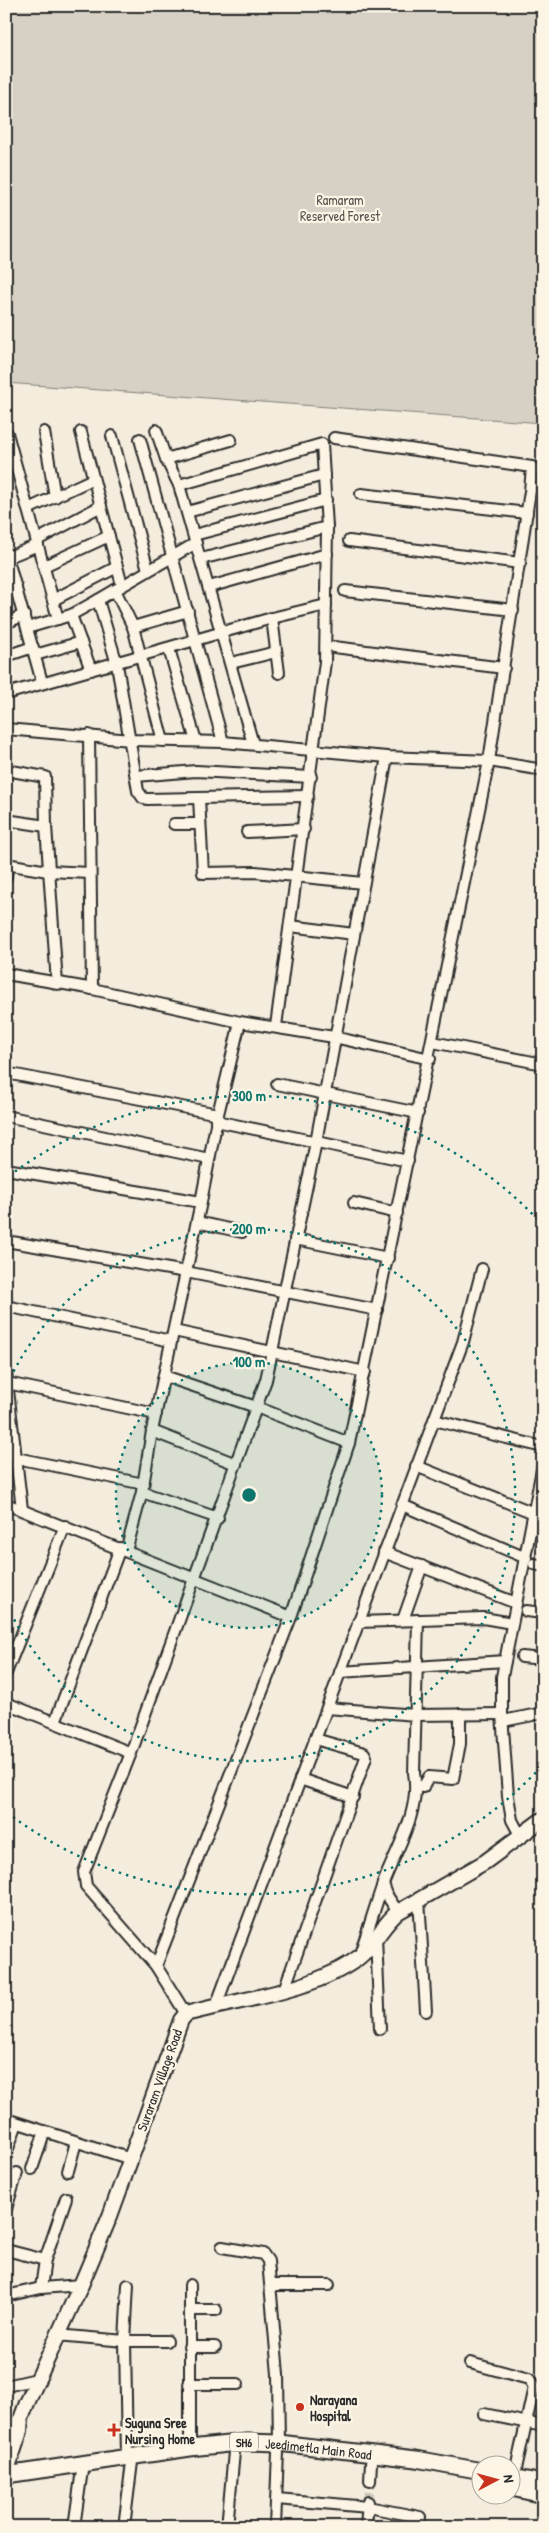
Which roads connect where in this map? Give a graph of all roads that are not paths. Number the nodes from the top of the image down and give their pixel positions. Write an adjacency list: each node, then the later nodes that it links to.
1 (156, 430): 9 (street)
2 (44, 432): 14 (street)
3 (81, 432): 11 (street)
4 (8, 433): 17 (street)
5 (112, 436): 32 (street)
6 (334, 438): 19 (street)
7 (140, 439): 26 (street)
8 (231, 440): 9 (street)
9 (166, 458): 12 (street)
10 (324, 475): 12 (street); 15 (street); 18 (street)
11 (93, 479): 14 (street); 16 (street)
12 (179, 485): 18 (street)
13 (361, 494): 19 (street)
14 (55, 496): 17 (street)
15 (326, 500): 20 (street); 22 (street)
16 (101, 506): 21 (street); 24 (street)
17 (28, 509): 24 (street)
18 (187, 512): 22 (street)
19 (527, 513): 29 (street)
20 (328, 527): 25 (street); 28 (street)
21 (109, 536): 30 (street); 31 (street)
22 (195, 539): 26 (street); 28 (street)
23 (349, 541): 29 (street)
24 (37, 542): 27 (street); 30 (street)
25 (327, 554): 33 (street); 39 (street)
26 (173, 555): 32 (street); 41 (street)
27 (7, 556): 35 (street)
28 (201, 559): 33 (street)
29 (520, 563): 40 (street)
30 (44, 566): 37 (street)
31 (118, 567): 34 (street); 37 (street)
32 (148, 570): 34 (street)
33 (209, 587): 49 (street)
34 (119, 588): 38 (street); 47 (street)
35 (11, 590): 42 (street)
36 (345, 591): 40 (street)
37 (53, 600): 45 (street)
38 (98, 600): 43 (street); 58 (street)
39 (326, 605): 44 (street); 72 (street)
40 (513, 610): 60 (street)
41 (188, 611): 47 (street); 50 (street)
42 (24, 615): 46 (street); 48 (street)
43 (71, 615): 45 (street); 51 (street)
44 (272, 618): 49 (street); 55 (street)
45 (58, 619): 48 (street)
46 (6, 623)
47 (133, 627): 57 (street)
48 (27, 628): 54 (street)
49 (223, 633): 50 (street); 59 (street)
50 (196, 640): 53 (street); 70 (street)
51 (80, 642): 54 (street); 61 (street)
52 (334, 647): 60 (street)
53 (169, 649): 57 (street); 69 (street)
54 (34, 651): 56 (street); 63 (street)
55 (276, 652): 59 (street); 62 (street)
56 (6, 656)
57 (140, 657): 58 (street); 68 (street)
58 (118, 664): 61 (street); 67 (street)
59 (231, 664): 71 (street)
60 (504, 668): 74 (street)
61 (90, 670): 63 (street)
62 (279, 673)
63 (42, 682): 64 (street)
64 (6, 694)
65 (6, 729): 66 (street)
66 (88, 735): 67 (street); 89 (street)
67 (132, 740): 68 (street); 77 (street)
68 (163, 741): 69 (street)
69 (196, 742): 70 (street)
70 (223, 742): 71 (street)
71 (253, 744): 72 (street)
72 (313, 750): 73 (street); 78 (street)
73 (387, 757): 74 (street); 92 (street)
74 (489, 761): 76 (street); 101 (street)
75 (6, 770): 84 (street)
76 (543, 770)
77 (136, 776): 78 (street); 80 (street)
78 (311, 777): 79 (street)
79 (308, 796): 80 (street); 85 (street)
80 (199, 798): 83 (street)
81 (6, 820): 84 (street)
82 (174, 824): 83 (street)
83 (200, 824): 90 (street)
84 (46, 826): 88 (street)
85 (304, 829): 86 (street); 90 (street)
86 (247, 832)
87 (6, 864): 88 (street); 91 (street)
88 (48, 871): 89 (street); 96 (street)
89 (90, 873): 97 (street)
90 (297, 876): 92 (street); 93 (street)
91 (6, 877)
92 (363, 883): 94 (street)
93 (290, 926): 94 (street); 99 (street)
94 (354, 934): 100 (street)
95 (6, 974): 96 (street)
96 (56, 984): 97 (street)
97 (92, 990): 98 (street)
98 (240, 1022): 99 (street); 109 (street)
99 (276, 1026): 100 (street)
100 (334, 1037): 102 (street); 106 (street)
101 (433, 1042): 102 (street); 103 (street)
102 (430, 1059): 107 (street)
103 (543, 1064)
104 (6, 1072): 109 (street)
105 (276, 1084): 106 (street)
106 (324, 1093): 107 (street); 110 (street)
107 (418, 1113): 112 (street)
108 (6, 1116): 111 (street)
109 (217, 1117): 110 (street); 111 (street)
110 (316, 1142): 112 (street); 119 (street)
111 (209, 1159): 114 (street)
112 (408, 1161): 116 (street)
113 (6, 1169): 114 (street)
114 (201, 1202): 117 (street)
115 (354, 1203): 116 (street)
116 (397, 1213): 121 (street)
117 (197, 1222): 118 (street); 123 (street)
118 (242, 1232)
119 (295, 1239): 121 (street); 124 (street)
120 (6, 1241): 123 (street)
121 (388, 1258): 126 (street)
122 (482, 1269): 134 (street)
123 (186, 1272): 124 (street); 127 (street)
124 (283, 1292): 126 (street); 128 (street)
125 (6, 1306): 127 (street)
126 (377, 1310): 129 (street)
127 (172, 1336): 128 (street); 130 (street)
128 (271, 1351): 129 (street); 132 (street)
129 (365, 1372): 136 (street)
130 (164, 1376): 132 (street); 133 (street)
131 (7, 1378): 133 (street); 138 (street)
132 (256, 1407): 136 (street); 139 (street)
133 (156, 1414): 135 (street)
134 (434, 1420): 137 (street); 141 (street)
135 (152, 1431): 139 (street); 142 (street)
136 (349, 1443): 157 (street)
137 (543, 1448)
138 (16, 1458): 142 (street); 145 (street)
139 (236, 1464): 147 (street)
140 (543, 1464): 146 (street)
141 (416, 1466): 144 (street); 146 (street)
142 (143, 1488): 147 (street); 149 (street)
143 (6, 1504): 145 (street)
144 (402, 1505): 150 (street); 151 (street)
145 (22, 1509): 148 (street)
146 (534, 1513): 151 (street)
147 (218, 1518): 153 (street)
148 (65, 1526): 149 (street); 167 (street)
149 (123, 1550): 153 (street); 174 (street)
150 (384, 1552): 152 (street); 160 (street)
151 (534, 1563): 154 (street)
152 (422, 1566): 154 (street); 158 (street)
153 (194, 1579): 157 (street); 176 (street)
154 (516, 1603): 161 (street)
155 (526, 1611): 156 (street)
156 (543, 1613)
157 (291, 1617): 187 (street)
158 (403, 1620): 159 (street); 160 (street)
159 (418, 1620): 161 (street); 165 (street)
160 (358, 1622): 166 (street)
161 (512, 1623): 164 (street)
162 (522, 1657): 163 (street)
163 (543, 1660)
164 (505, 1661): 165 (street); 173 (street)
165 (417, 1667): 166 (street); 171 (street)
166 (340, 1672): 169 (street)
167 (6, 1673)
168 (6, 1703): 174 (street)
169 (327, 1708): 171 (street); 175 (street)
170 (460, 1714): 171 (street); 173 (street); 178 (street)
171 (416, 1715): 178 (street)
172 (542, 1715): 173 (street)
173 (502, 1717): 181 (street)
174 (56, 1722): 176 (street)
175 (315, 1740): 177 (street); 179 (street)
176 (131, 1753): 187 (street)
177 (300, 1779): 179 (street); 189 (street)
178 (416, 1786): 182 (street)
179 (352, 1797): 188 (street)
180 (543, 1819): 181 (main road, Suraram Village Road)
181 (520, 1835): 183 (main road, Suraram Village Road)
182 (383, 1884): 184 (street); 186 (street)
183 (420, 1899): 184 (main road, Suraram Village Road); 190 (street)
184 (398, 1912): 185 (main road, Suraram Village Road)
185 (376, 1936): 186 (main road, Suraram Village Road); 192 (street)
186 (359, 1957): 188 (main road, Suraram Village Road)
187 (156, 1966): 191 (street)
188 (284, 1990): 189 (main road, Suraram Village Road)
189 (216, 2006): 191 (main road, Suraram Village Road)
190 (426, 2011)
191 (186, 2014): 198 (main road, Suraram Village Road)
192 (380, 2029)
193 (6, 2119): 194 (street)
194 (18, 2123): 195 (street); 197 (street)
195 (45, 2131): 196 (street); 199 (street)
196 (76, 2142): 198 (street); 200 (street)
197 (6, 2154)
198 (131, 2159): 209 (main road, Suraram Village Road)
199 (32, 2169)
200 (68, 2171)
201 (17, 2173): 203 (street)
202 (66, 2198): 206 (street)
203 (6, 2209)
204 (222, 2247): 211 (street)
205 (6, 2250): 206 (street)
206 (45, 2260): 212 (street)
207 (128, 2284): 217 (street)
208 (329, 2284): 211 (street)
209 (82, 2285): 212 (street); 216 (main road, Suraram Village Road)
210 (190, 2285): 214 (street)
211 (271, 2285): 232 (street)
212 (41, 2288): 213 (street)
213 (6, 2296)
214 (190, 2310): 215 (street); 219 (street)
215 (216, 2310)
216 (56, 2335): 217 (street); 222 (main road, Suraram Village Road)
217 (125, 2340): 218 (street); 235 (street)
218 (167, 2341)
219 (189, 2347): 220 (street); 223 (street)
220 (215, 2348)
221 (470, 2363): 228 (street)
222 (37, 2379): 225 (street); 227 (main road, Suraram Village Road)
223 (189, 2384): 224 (street); 231 (street)
224 (238, 2384)
225 (6, 2386)
226 (484, 2414): 228 (street)
227 (21, 2419): 230 (main road, Suraram Village Road); 239 (main road, Suraram Village Road)
228 (526, 2423): 229 (street); 234 (street)
229 (543, 2426)
230 (6, 2440)
231 (190, 2448): 232 (main road, Jeedimetla Main Road / SH6); 235 (main road, Jeedimetla Main Road / SH6)
232 (278, 2448): 233 (main road, Jeedimetla Main Road / SH6); 236 (main road, Jeedimetla Main Road / SH6); 237 (main road, Jeedimetla Main Road / SH6); 247 (street)
233 (234, 2452): 235 (main road, Jeedimetla Main Road / SH6); 252 (street)
234 (518, 2456)
235 (129, 2460): 238 (main road, Jeedimetla Main Road / SH6); 239 (main road, Jeedimetla Main Road / SH6); 251 (street)
236 (371, 2463): 240 (main road, Jeedimetla Main Road / SH6); 242 (street)
237 (472, 2469)
238 (82, 2470): 241 (main road, Jeedimetla Main Road / SH6); 250 (street)
239 (6, 2474)
240 (472, 2480)
241 (6, 2481)
242 (370, 2481)
243 (522, 2482): 244 (main road)
244 (543, 2483)
245 (522, 2486): 246 (main road)
246 (543, 2495)
247 (277, 2499): 248 (street); 253 (street)
248 (368, 2504): 249 (street); 254 (street)
249 (420, 2517)
250 (74, 2527)
251 (124, 2527)
252 (227, 2527)
253 (275, 2527)
254 (366, 2527)

